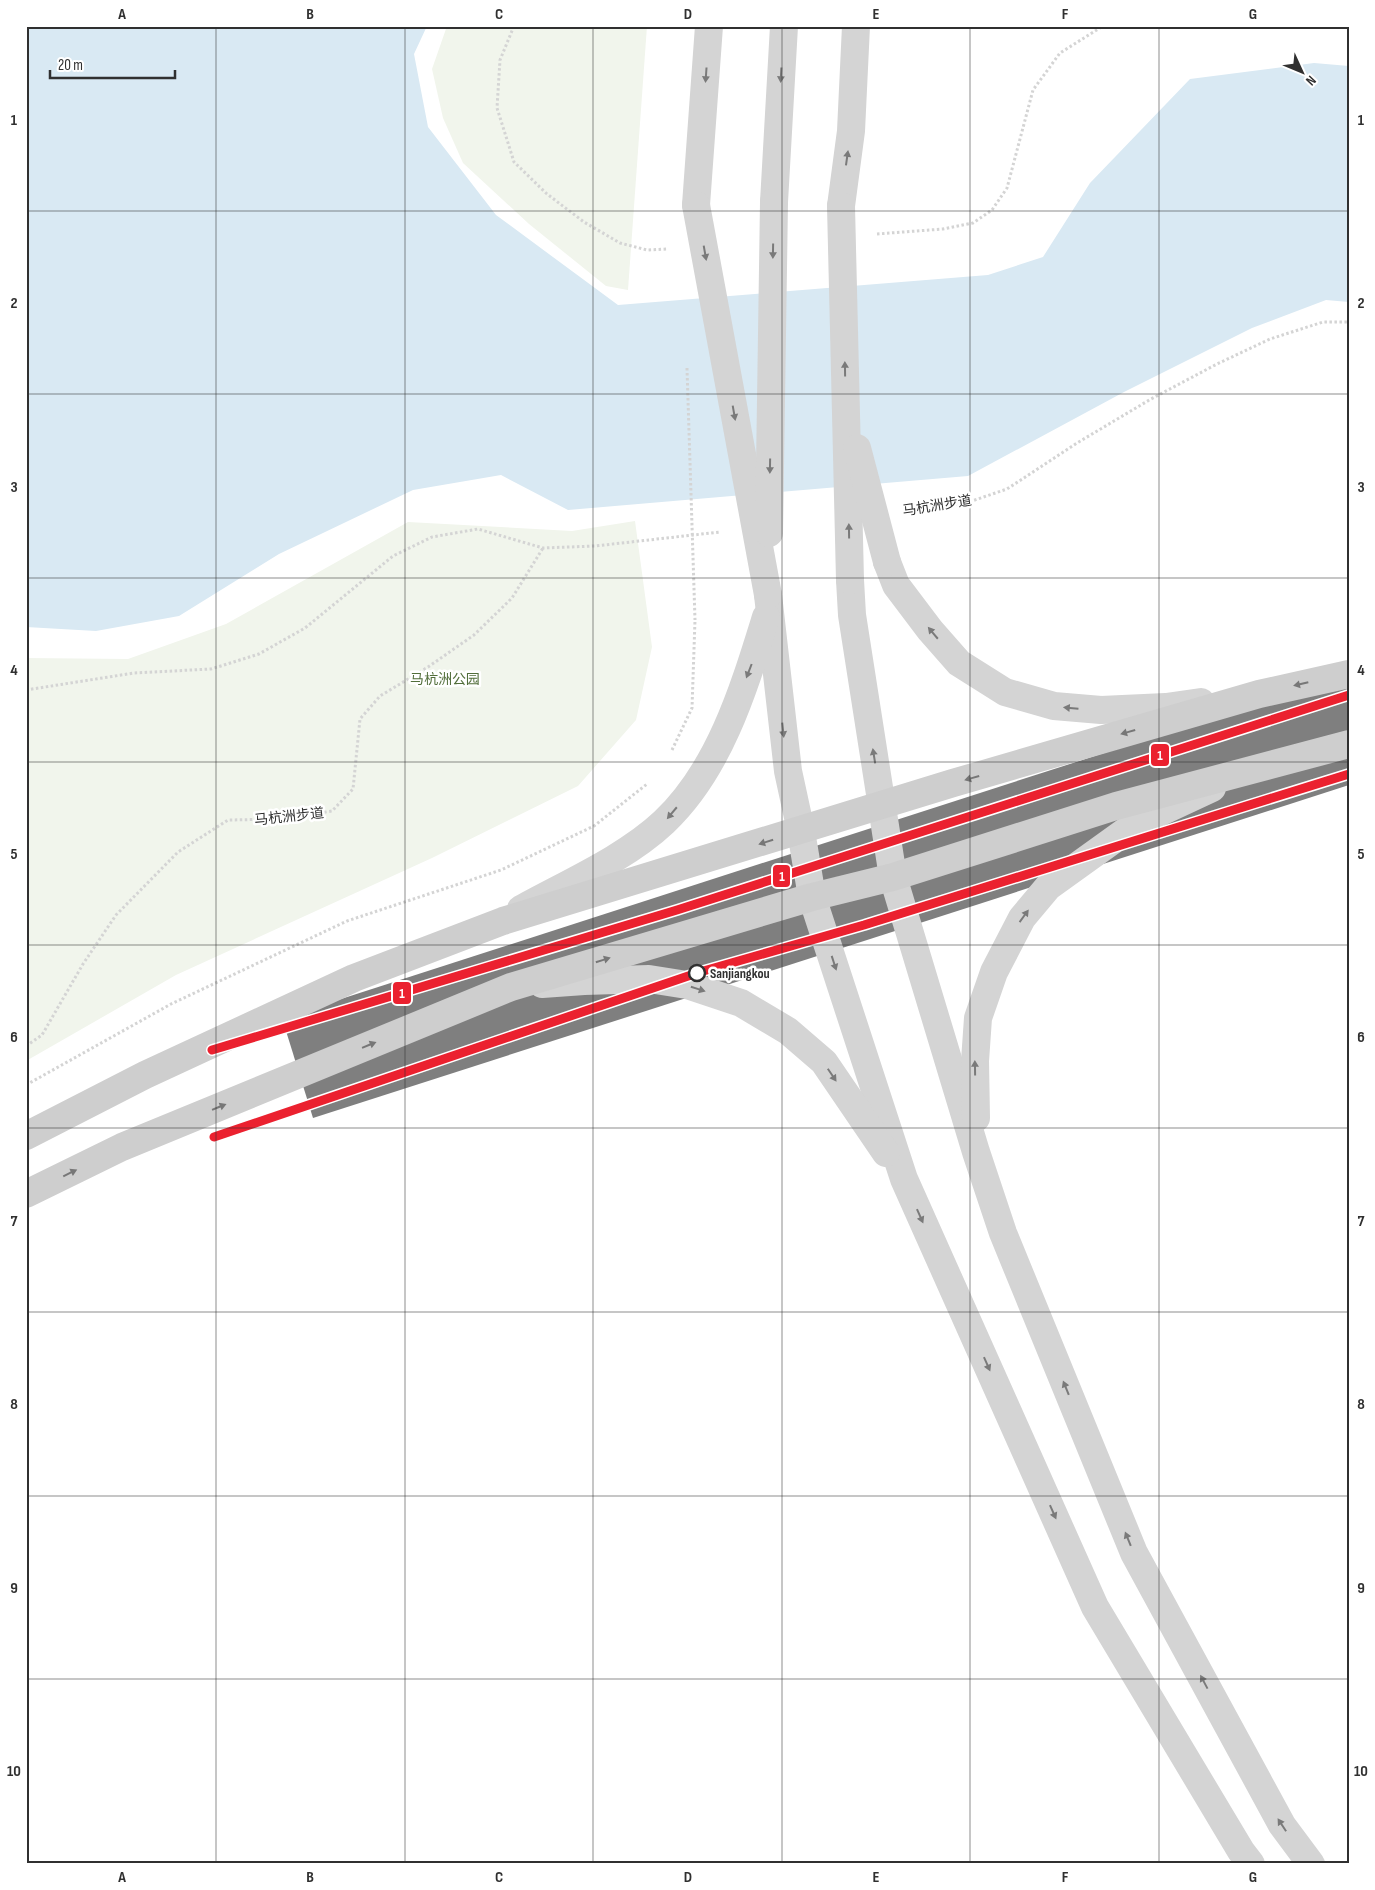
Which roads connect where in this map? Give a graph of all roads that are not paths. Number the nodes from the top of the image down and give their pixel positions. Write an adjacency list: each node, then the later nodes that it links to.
1 (709, 26): 5 (street, one-way to 5, bridge)
2 (784, 26): 5 (street, one-way to 5, bridge)
3 (856, 26): 4 (street, one-way to 3, bridge)
4 (846, 404): 7 (street, one-way to 4, bridge); 10 (street, one-way to 4, bridge)
5 (768, 601): 11 (street, one-way to 11); 14 (street, one-way to 14)
6 (1349, 674): 7 (main road, one-way to 7)
7 (1259, 694): 10 (main road, one-way to 10)
8 (1349, 744): 9 (main road)
9 (1243, 773): 12 (main road); 17 (street, one-way to 9)
10 (882, 805): 11 (main road); 12 (street)
11 (802, 831): 13 (street); 14 (main road, one-way to 14)
12 (893, 877): 13 (main road); 17 (street)
13 (812, 897): 15 (main road, one-way to 13); 18 (street, one-way to 18)
14 (496, 924): 16 (main road)
15 (511, 987): 18 (street, one-way to 18); 19 (main road, one-way to 15)
16 (26, 1136)
17 (976, 1152): 21 (street, one-way to 17)
18 (904, 1179): 20 (street, one-way to 20)
19 (26, 1194)
20 (1251, 1864)
21 (1311, 1864)

